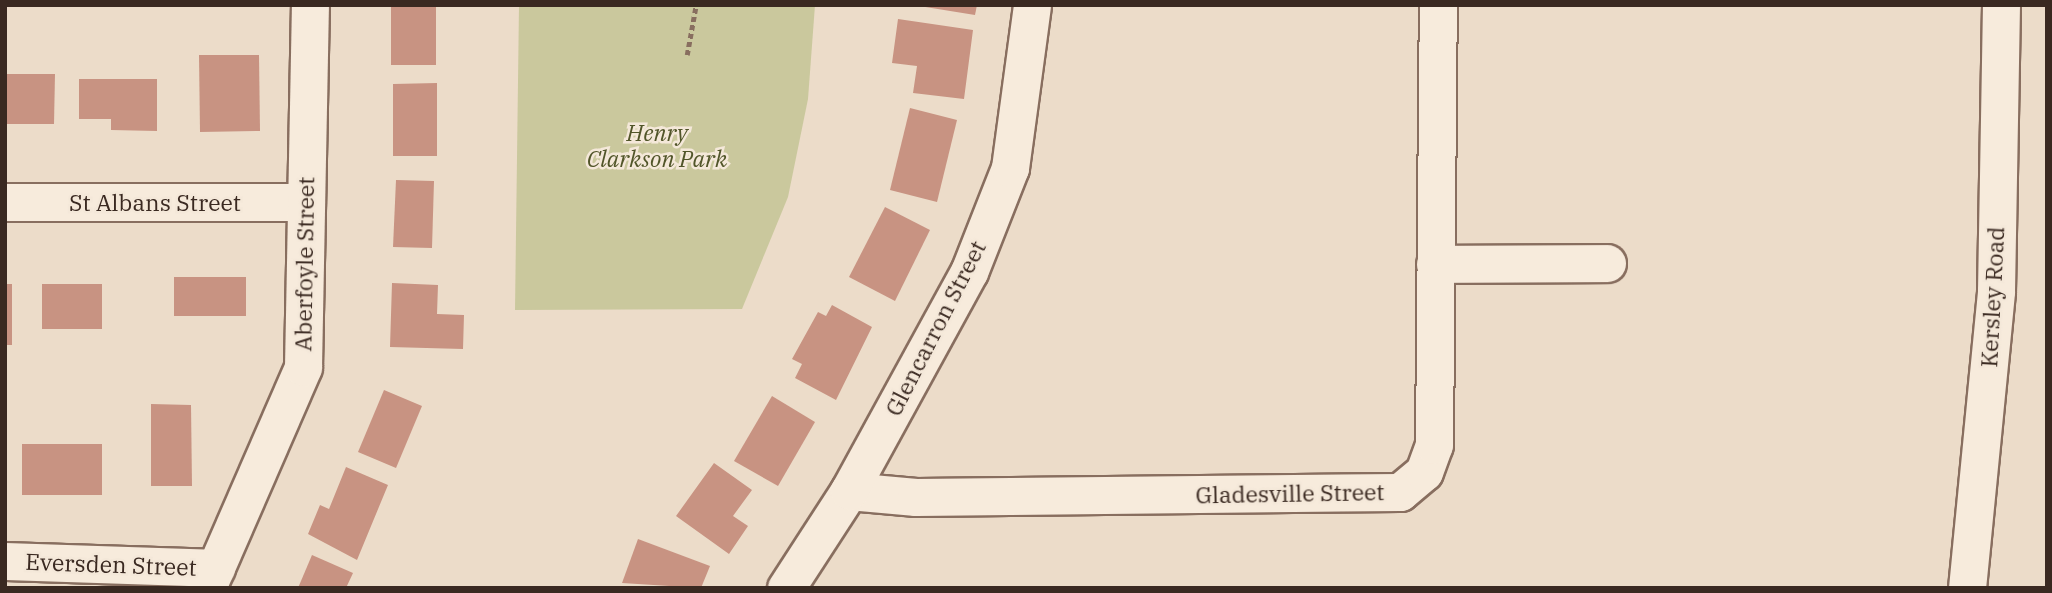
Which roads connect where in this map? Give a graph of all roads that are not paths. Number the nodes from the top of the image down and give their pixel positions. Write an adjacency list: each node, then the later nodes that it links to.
1 (310, 5): 6 (street, Aberfoyle Street)
2 (1032, 5): 9 (street, Glencarron Street)
3 (1438, 5): 8 (street, Gladesville Street)
4 (2001, 5): 13 (street, Kersley Road)
5 (5, 202): 6 (street, St Albans Street)
6 (304, 202): 11 (street, Aberfoyle Street)
7 (1607, 263): 8 (street)
8 (1435, 264): 9 (street, Gladesville Street)
9 (849, 491): 12 (street, Glencarron Street)
10 (5, 561): 11 (street, Eversden Street)
11 (212, 578)
12 (786, 588)
13 (1967, 588)

